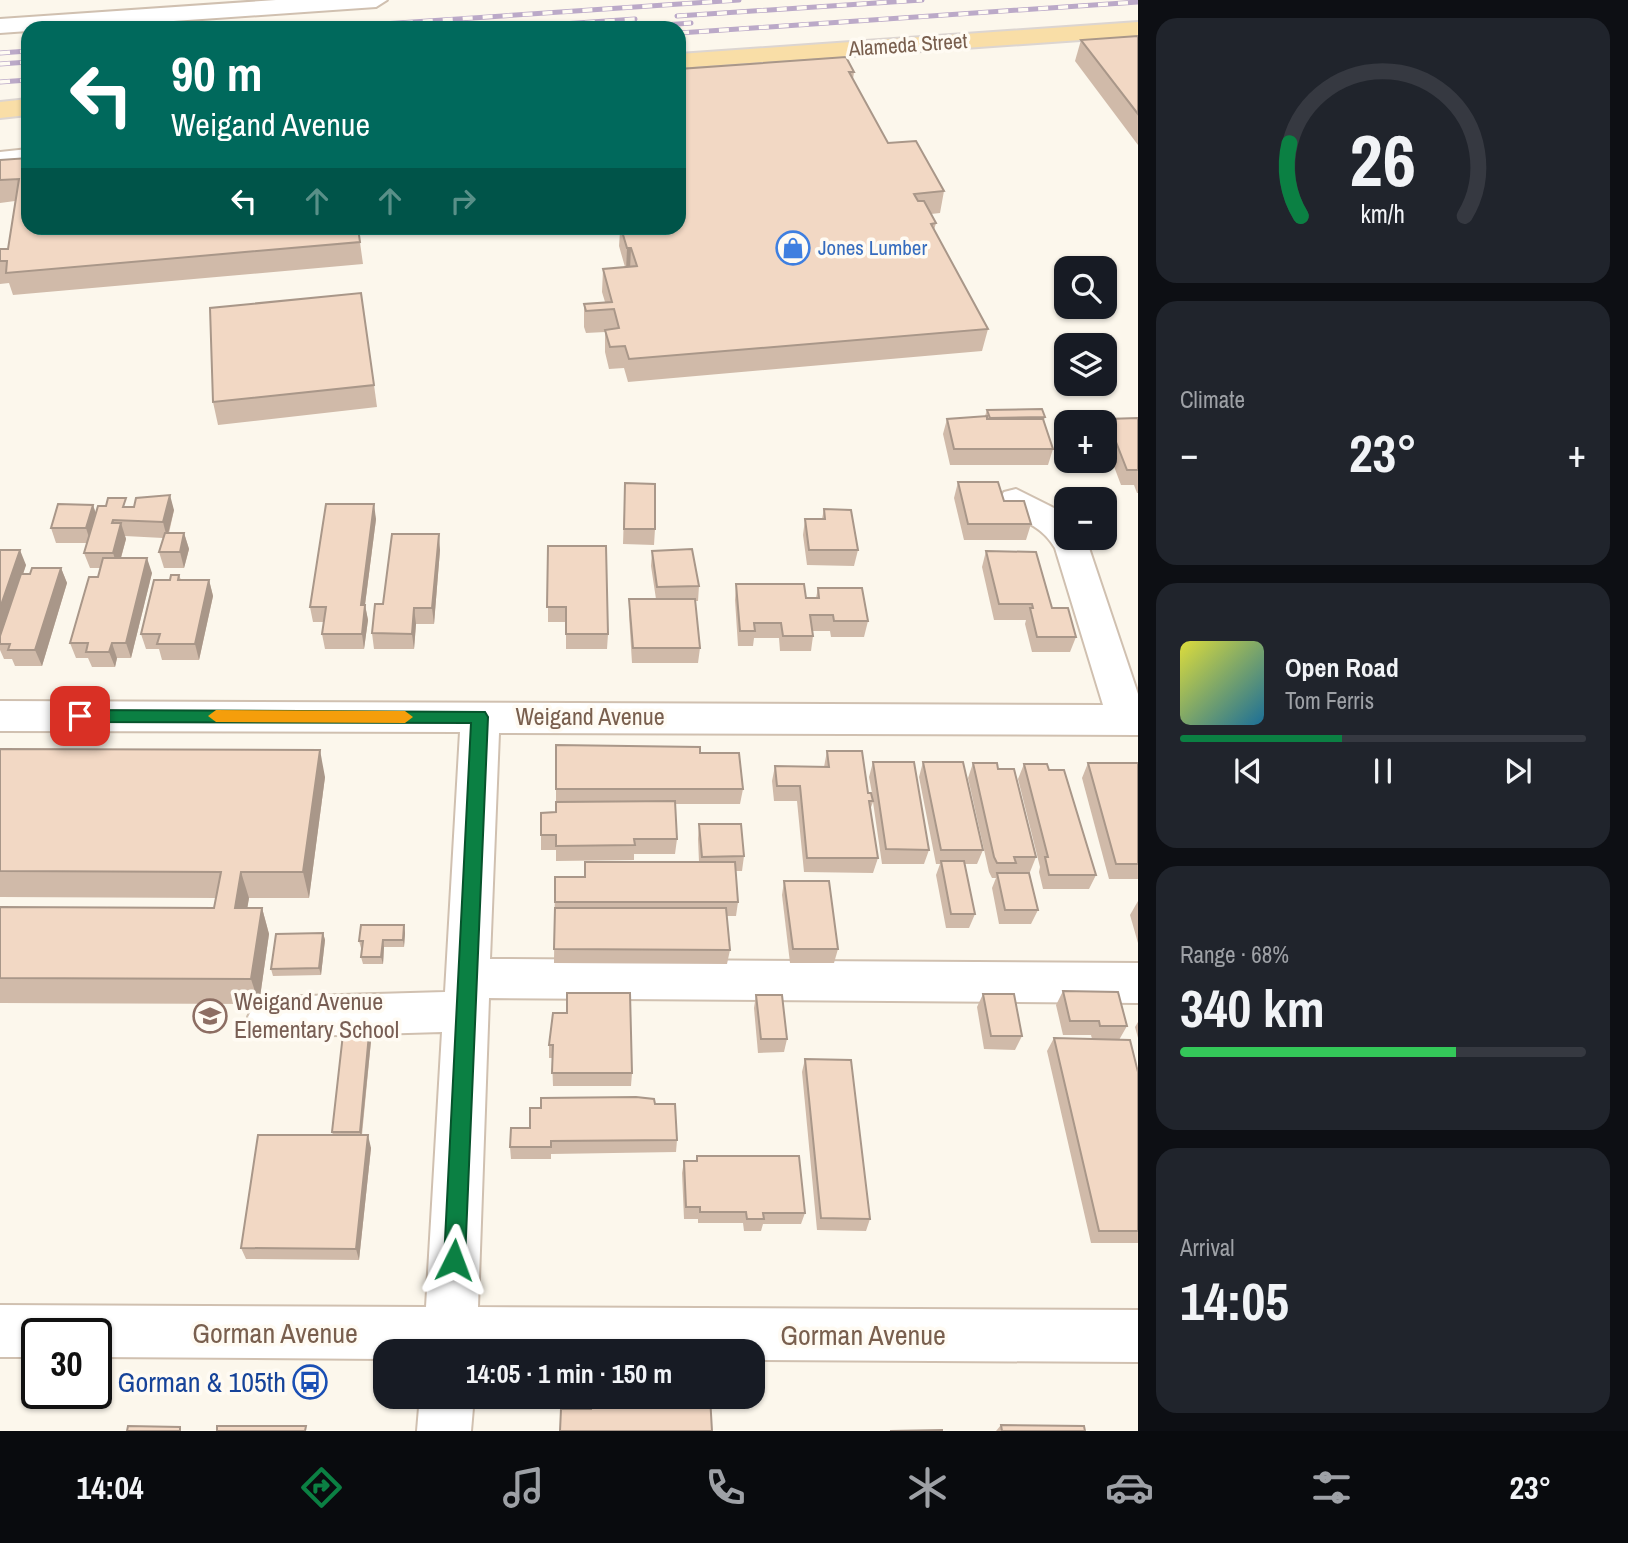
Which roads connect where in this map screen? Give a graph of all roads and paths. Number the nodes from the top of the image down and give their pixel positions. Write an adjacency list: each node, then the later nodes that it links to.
1 (376, 0): 2 (street)
2 (272, 3): 3 (street)
3 (59, 21)
4 (21, 24): 5 (street)
5 (0, 26)
6 (1138, 29): 7 (main road, Alameda Street)
7 (686, 61)
8 (21, 108): 9 (main road)
9 (0, 110)
10 (21, 158): 11 (street)
11 (0, 160)
12 (1017, 500): 15 (street)
13 (0, 716): 14 (street, Weigand Avenue)
14 (480, 717): 15 (street, Weigand Avenue); 17 (street)
15 (1133, 719)
16 (1138, 983): 17 (street)
17 (467, 994): 18 (street); 21 (street)
18 (271, 1017)
19 (0, 1331): 23 (street, Gorman Avenue)
20 (1138, 1336): 22 (street, Gorman Avenue)
21 (450, 1339)
22 (765, 1340)
23 (373, 1341)
24 (446, 1409): 25 (street)
25 (444, 1431)

